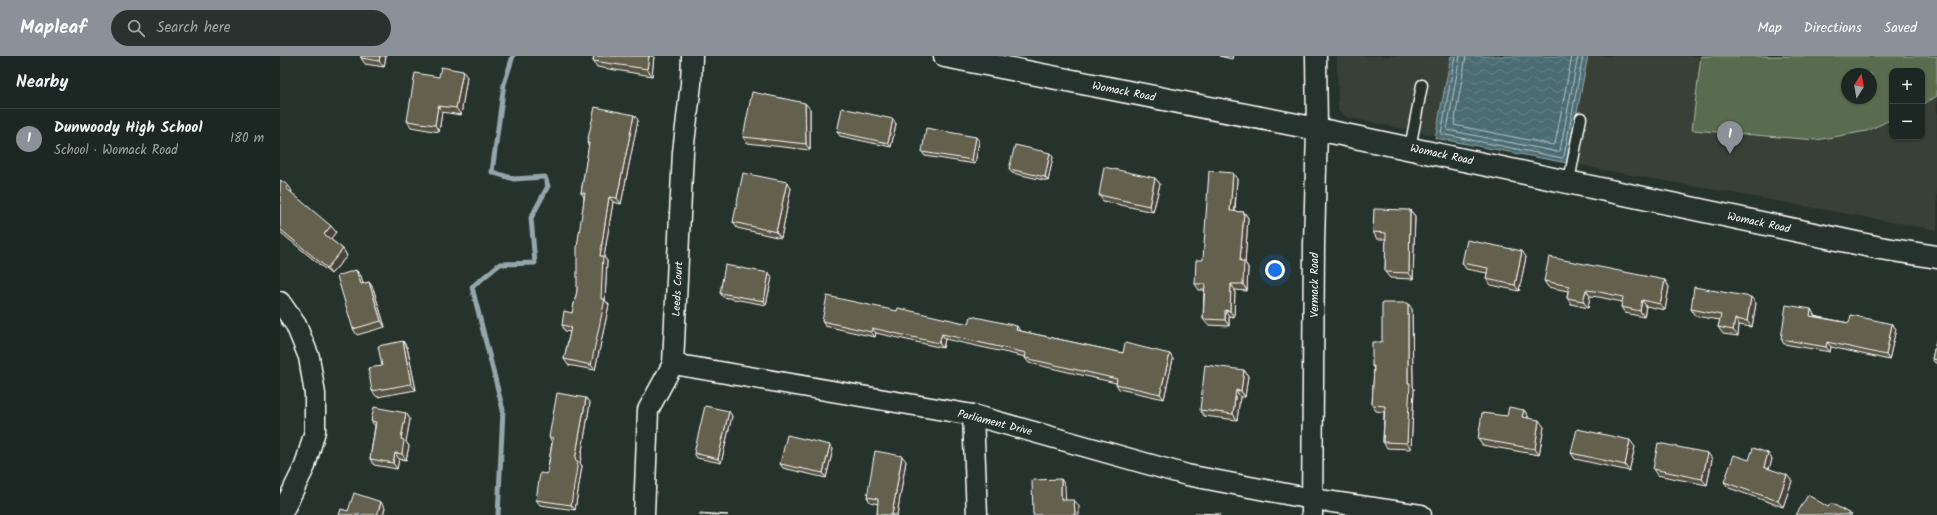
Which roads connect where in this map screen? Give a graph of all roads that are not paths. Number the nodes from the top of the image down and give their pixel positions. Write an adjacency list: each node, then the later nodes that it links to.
1 (692, 56): 11 (street, Leeds Court)
2 (945, 56): 6 (street, Womack Road)
3 (1316, 56): 6 (street, Vermack Road)
4 (1422, 85): 7 (lane)
5 (1581, 118): 8 (lane)
6 (1317, 129): 7 (street, Womack Road); 13 (street, Vermack Road)
7 (1410, 148): 8 (street, Womack Road)
8 (1570, 181): 9 (street, Womack Road)
9 (1937, 257)
10 (280, 302): 14 (street)
11 (674, 364): 12 (street, Parliament Drive); 15 (street, Leeds Court)
12 (973, 415): 13 (street, Parliament Drive); 16 (street)
13 (1312, 507): 17 (street, Parliament Drive)
14 (281, 515)
15 (644, 515)
16 (977, 515)
17 (1421, 515)

